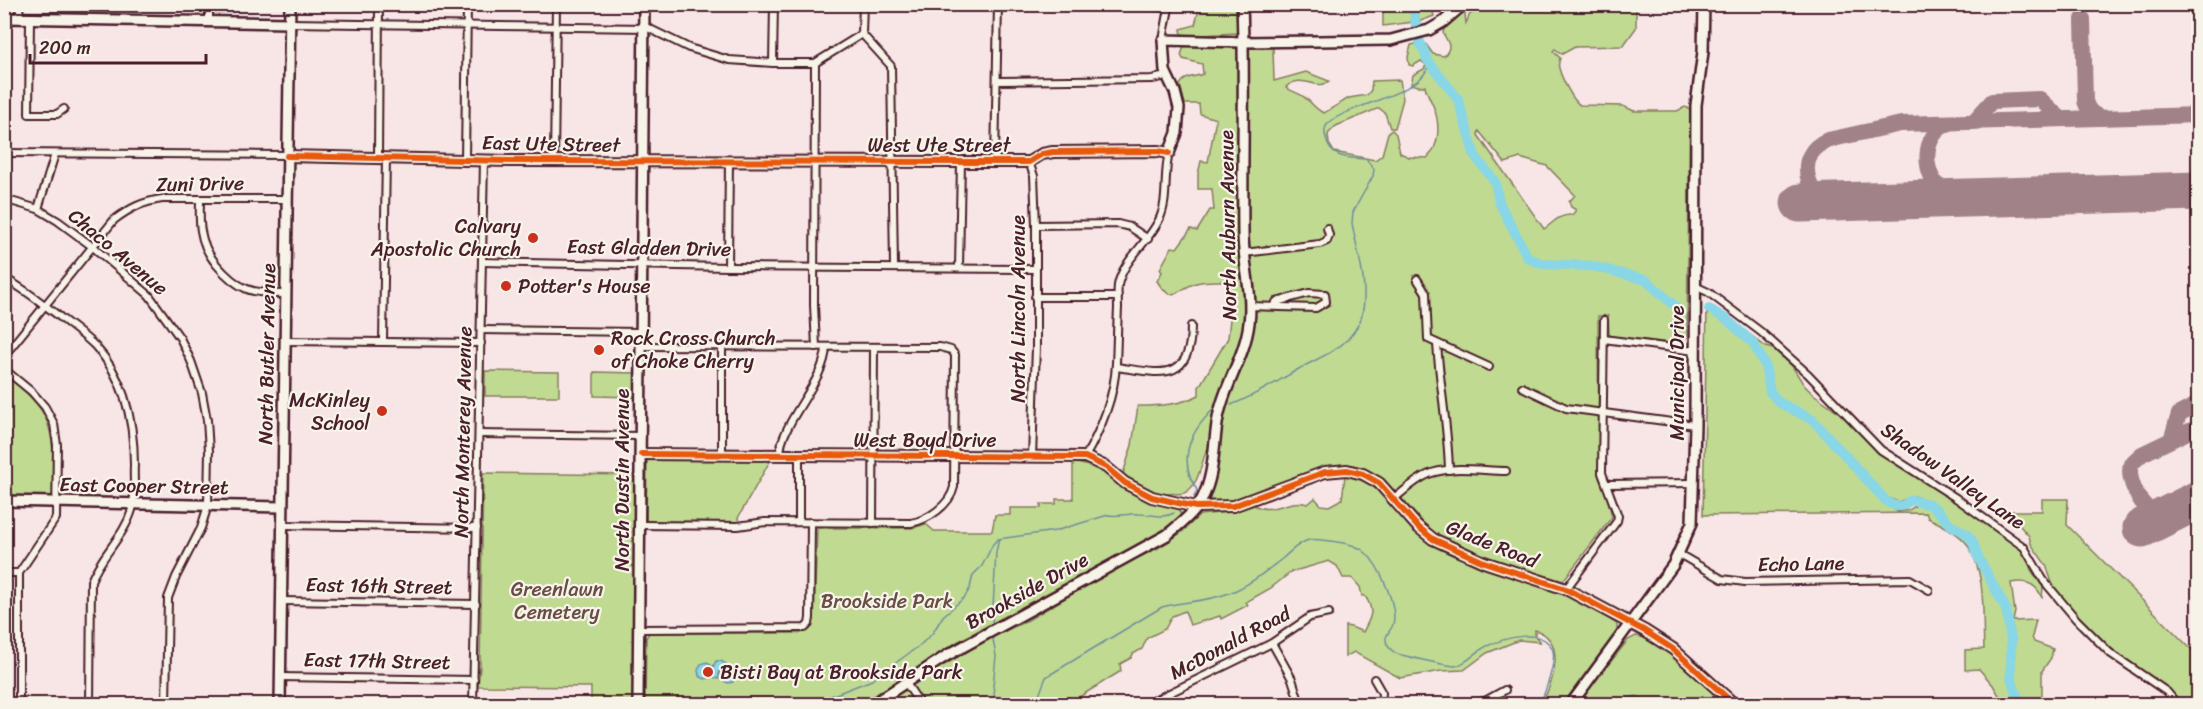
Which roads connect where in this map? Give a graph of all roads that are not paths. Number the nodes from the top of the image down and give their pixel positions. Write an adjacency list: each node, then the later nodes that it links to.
1 (19, 4): 18 (street)
2 (209, 4): 20 (street)
3 (290, 4): 22 (street, North Butler Avenue)
4 (379, 4): 23 (street)
5 (467, 4): 24 (street)
6 (556, 4): 25 (street)
7 (644, 4): 26 (street, North Dustin Avenue)
8 (774, 4): 30 (street)
9 (863, 4): 27 (street)
10 (998, 4): 33 (street)
11 (1124, 4): 16 (street)
12 (1242, 4): 29 (street, North Auburn Avenue)
13 (1464, 4): 29 (street)
14 (1704, 4): 21 (street, Municipal Drive)
15 (1710, 4): 21 (street)
16 (1169, 6): 28 (street)
17 (4, 18): 18 (street)
18 (20, 18): 19 (street)
19 (30, 19): 20 (street); 34 (street)
20 (209, 21): 22 (street)
21 (1704, 22): 68 (street, Municipal Drive)
22 (289, 23): 23 (street); 38 (street, North Butler Avenue)
23 (379, 25): 24 (street); 39 (street)
24 (466, 26): 25 (street); 40 (street)
25 (555, 28): 26 (street); 42 (street)
26 (643, 28): 30 (street); 43 (street, North Dustin Avenue)
27 (862, 34): 31 (street); 46 (street)
28 (1163, 40): 29 (street); 32 (street)
29 (1243, 42): 58 (street, North Auburn Avenue)
30 (773, 63): 31 (street)
31 (815, 63): 45 (street)
32 (1167, 76): 33 (street); 36 (street)
33 (997, 81): 48 (street)
34 (64, 110)
35 (4, 153): 37 (street, East Ute Street)
36 (1169, 153): 49 (street, West Ute Street); 56 (street)
37 (55, 154): 38 (street, East Ute Street); 53 (street)
38 (287, 155): 39 (street, East Ute Street); 52 (street, North Butler Avenue)
39 (382, 158): 40 (street, East Ute Street); 81 (street)
40 (465, 160): 41 (street, East Ute Street)
41 (484, 160): 42 (street, East Ute Street); 59 (street, North Monterey Avenue)
42 (554, 161): 43 (street, East Ute Street)
43 (642, 161): 44 (street, East Ute Street); 60 (street, North Dustin Avenue)
44 (729, 161): 45 (street, East Ute Street); 61 (street)
45 (815, 161): 46 (street, West Ute Street); 62 (street)
46 (892, 162): 47 (street, West Ute Street); 63 (street)
47 (961, 162): 48 (street, West Ute Street); 64 (street)
48 (995, 162): 49 (street, West Ute Street)
49 (1029, 162): 54 (street, North Lincoln Avenue)
50 (200, 198): 52 (street, Zuni Drive); 57 (street, Zuni Drive); 69 (street)
51 (4, 199): 53 (street, Chaco Avenue)
52 (287, 199): 69 (street, North Butler Avenue)
53 (38, 209): 57 (street, Chaco Avenue)
54 (1036, 225): 56 (street); 65 (street, North Lincoln Avenue)
55 (1327, 228): 58 (street)
56 (1148, 239): 71 (street)
57 (93, 246): 72 (street, Zuni Drive); 117 (street, Chaco Avenue)
58 (1244, 253): 73 (street, North Auburn Avenue)
59 (482, 262): 60 (street, East Gladden Drive); 77 (street, North Monterey Avenue)
60 (642, 265): 61 (street, East Gladden Drive); 78 (street, North Dustin Avenue)
61 (728, 267): 62 (street, East Gladden Drive)
62 (814, 267): 63 (street, East Gladden Drive); 86 (street)
63 (894, 267): 64 (street, East Gladden Drive)
64 (959, 268): 65 (street, East Gladden Drive)
65 (1035, 269): 70 (street, North Lincoln Avenue)
66 (4, 278): 72 (street)
67 (1417, 279): 83 (street)
68 (1695, 285): 89 (street, Municipal Drive); 156 (street, Shadow Valley Lane)
69 (285, 294): 80 (street, North Butler Avenue)
70 (1035, 297): 71 (street); 107 (street, North Lincoln Avenue)
71 (1118, 297): 93 (street)
72 (46, 306): 92 (street, Zuni Drive); 116 (street)
73 (1250, 306): 74 (street); 119 (street, North Auburn Avenue)
74 (1275, 306): 74 (street)
75 (1604, 320): 79 (street)
76 (1191, 326): 93 (street)
77 (481, 330): 78 (street); 82 (street, North Monterey Avenue)
78 (641, 332): 84 (street, North Dustin Avenue)
79 (1604, 339): 89 (street); 97 (street)
80 (284, 341): 81 (street); 118 (street, North Butler Avenue)
81 (383, 341): 82 (street)
82 (481, 343): 99 (street, North Monterey Avenue)
83 (1437, 344): 94 (street); 109 (street)
84 (641, 346): 85 (street); 100 (street, North Dustin Avenue)
85 (722, 346): 86 (street); 102 (street)
86 (816, 347): 87 (street)
87 (826, 347): 88 (street); 103 (street)
88 (874, 347): 91 (street); 105 (street)
89 (1695, 351): 98 (street, Municipal Drive)
90 (963, 353): 91 (street)
91 (955, 355): 106 (street)
92 (4, 356)
93 (1116, 367): 108 (street)
94 (1489, 367)
95 (4, 369): 115 (street)
96 (1522, 387): 97 (street)
97 (1604, 413): 98 (street); 112 (street)
98 (1695, 425): 111 (street, Municipal Drive)
99 (479, 434): 100 (street); 125 (street, North Monterey Avenue)
100 (641, 436): 101 (street, North Dustin Avenue)
101 (641, 454): 102 (street, West Boyd Drive); 124 (street, North Dustin Avenue)
102 (722, 454): 103 (street, West Boyd Drive)
103 (780, 455): 104 (street, West Boyd Drive)
104 (799, 456): 105 (street, West Boyd Drive); 120 (street)
105 (874, 456): 106 (street, West Boyd Drive); 122 (street)
106 (955, 456): 107 (street, West Boyd Drive); 122 (street)
107 (1032, 457): 108 (street, West Boyd Drive)
108 (1084, 457): 119 (street, West Boyd Drive)
109 (1449, 470): 110 (street); 113 (street)
110 (1506, 471)
111 (1694, 483): 112 (street); 126 (street, Municipal Drive)
112 (1607, 484): 129 (street)
113 (1394, 499): 119 (street, Glade Road); 129 (street, Glade Road)
114 (4, 501): 115 (street, East Cooper Street)
115 (57, 502): 116 (street, East Cooper Street); 128 (street)
116 (133, 504): 117 (street, East Cooper Street); 143 (street)
117 (208, 505): 118 (street, East Cooper Street); 144 (street, Chaco Avenue)
118 (282, 507): 123 (street, North Butler Avenue)
119 (1196, 507): 140 (street, Brookside Drive)
120 (799, 522): 121 (street); 124 (street)
121 (811, 522): 122 (street); 135 (street)
122 (873, 523)
123 (282, 525): 125 (street); 131 (street, North Butler Avenue)
124 (640, 525): 135 (street, North Dustin Avenue)
125 (477, 528): 132 (street, North Monterey Avenue)
126 (1679, 554): 130 (street, Echo Lane); 134 (street, Municipal Drive)
127 (4, 573): 128 (street)
128 (19, 573): 142 (street)
129 (1566, 589): 134 (street, Glade Road)
130 (1929, 590)
131 (281, 601): 132 (street, East 16th Street); 137 (street, North Butler Avenue)
132 (476, 604): 139 (street, North Monterey Avenue)
133 (1329, 614): 136 (street, McDonald Road)
134 (1631, 624): 154 (street, Municipal Drive); 155 (street, Glade Road)
135 (640, 629): 147 (street, North Dustin Avenue)
136 (1272, 643): 150 (street, McDonald Road); 151 (street)
137 (280, 677): 139 (street, East 17th Street); 145 (street, North Butler Avenue)
138 (1374, 679): 152 (street)
139 (474, 680): 146 (street, North Monterey Avenue)
140 (906, 683): 148 (street, Brookside Drive); 149 (street)
141 (1505, 690): 153 (street)
142 (19, 705)
143 (90, 705)
144 (166, 705)
145 (280, 705)
146 (473, 705)
147 (638, 705)
148 (873, 705)
149 (920, 705)
150 (1147, 705)
151 (1300, 705)
152 (1381, 705)
153 (1467, 705)
154 (1571, 705)
155 (1734, 705)
156 (2177, 705)

